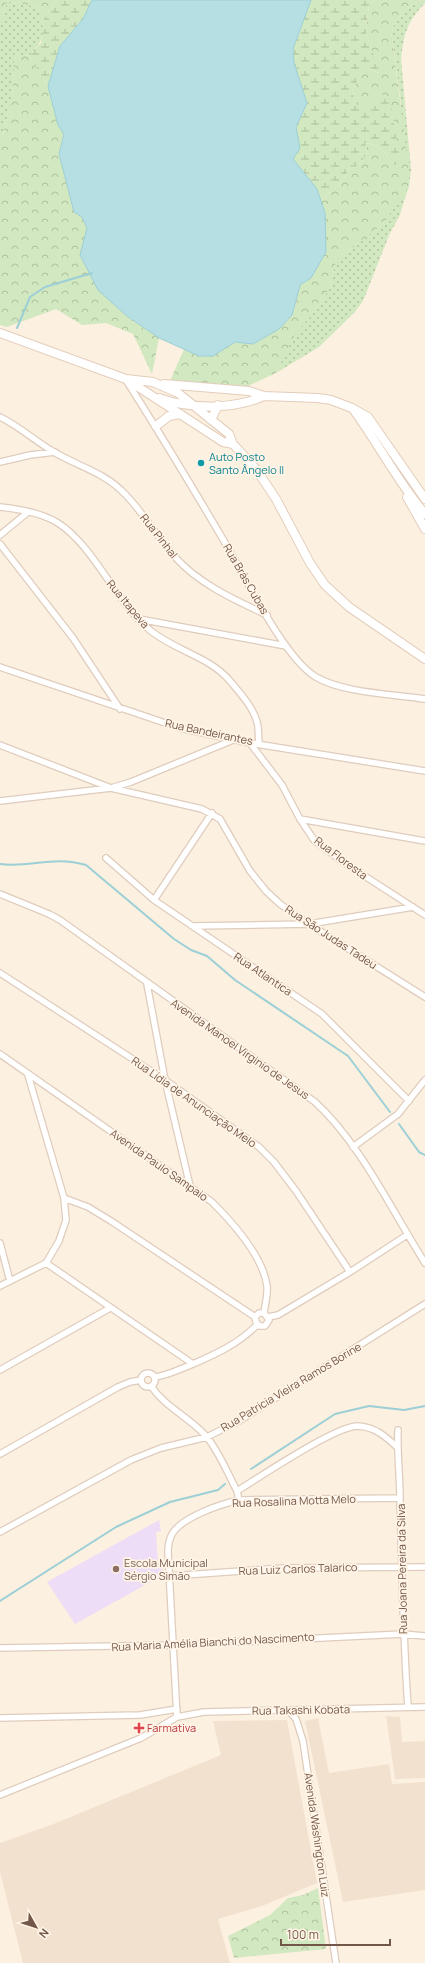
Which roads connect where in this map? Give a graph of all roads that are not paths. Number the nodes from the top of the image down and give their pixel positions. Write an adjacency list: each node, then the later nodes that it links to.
1 (0, 333): 2 (main road)
2 (126, 379): 3 (main road); 4 (main road); 12 (street, Rua Brás Cubas)
3 (153, 382): 5 (main road); 7 (main road)
4 (146, 394): 7 (main road); 9 (main road)
5 (264, 396): 6 (main road); 8 (main road)
6 (218, 405): 7 (main road); 11 (main road)
7 (196, 406): 11 (main road)
8 (352, 408): 16 (main road); 17 (main road)
9 (180, 414): 12 (main road); 13 (main road)
10 (0, 417): 14 (street, Rua Pinhal)
11 (212, 420): 13 (main road)
12 (156, 426): 24 (street, Rua Brás Cubas)
13 (233, 444): 27 (main road)
14 (54, 452): 15 (street); 24 (street, Rua Pinhal)
15 (0, 462)
16 (401, 483): 20 (main road); 21 (main road)
17 (425, 499)
18 (0, 507): 19 (street, Rua Itapeva)
19 (28, 512): 22 (street); 25 (street, Rua Itapeva)
20 (425, 514)
21 (425, 529)
22 (0, 536)
23 (0, 544): 30 (street)
24 (267, 615): 26 (street, Rua Brás Cubas)
25 (138, 618): 26 (street); 33 (street, Rua Itapeva)
26 (286, 646): 29 (street, Rua Brás Cubas)
27 (425, 659)
28 (0, 667): 30 (street, Rua Bandeirantes)
29 (425, 699)
30 (120, 709): 31 (street, Rua Bandeirantes)
31 (234, 740): 32 (street, Rua Bandeirantes); 36 (street)
32 (250, 743): 33 (street, Rua Bandeirantes); 39 (street, Rua Floresta)
33 (259, 743): 35 (street, Rua Bandeirantes)
34 (0, 745): 36 (street)
35 (425, 772)
36 (111, 788): 37 (street); 38 (street)
37 (0, 801)
38 (212, 813): 43 (street); 46 (street, Rua São Judas Tadeu)
39 (300, 819): 40 (street); 44 (street, Rua Floresta)
40 (425, 841)
41 (106, 858): 43 (street, Rua Atlantica)
42 (0, 894): 49 (street, Avenida Manoel Virginio de Jesus)
43 (154, 900): 47 (street, Rua Atlantica)
44 (413, 907): 45 (street, Rua Floresta); 46 (street)
45 (425, 915)
46 (309, 924): 47 (street); 50 (street, Rua São Judas Tadeu)
47 (192, 926): 55 (street, Rua Atlantica)
48 (0, 973): 53 (street, Rua Lídia de Anunciação Melo)
49 (147, 984): 53 (street); 56 (street, Avenida Manoel Virginio de Jesus)
50 (425, 997)
51 (0, 1054): 52 (street, Avenida Paulo Sampaio)
52 (28, 1075): 57 (street, Avenida Paulo Sampaio); 58 (street)
53 (165, 1080): 57 (street); 63 (street, Rua Lídia de Anunciação Melo)
54 (425, 1080): 55 (street)
55 (408, 1101): 56 (street)
56 (353, 1147): 59 (street, Avenida Manoel Virginio de Jesus)
57 (190, 1186): 68 (street, Avenida Paulo Sampaio)
58 (64, 1198): 61 (street); 69 (street)
59 (407, 1235): 62 (street, Avenida Manoel Virginio de Jesus); 63 (street)
60 (0, 1243): 64 (street)
61 (46, 1263): 64 (street); 67 (street)
62 (425, 1263)
63 (350, 1272): 68 (street)
64 (10, 1281): 65 (street)
65 (0, 1286)
66 (425, 1304): 77 (street, Rua Patricia Vieira Ramos Borine)
67 (110, 1308): 71 (street); 72 (street)
68 (266, 1315): 69 (street); 70 (street)
69 (255, 1317): 70 (street)
70 (257, 1325): 71 (street)
71 (192, 1364): 73 (street)
72 (0, 1370)
73 (154, 1377): 74 (street); 75 (street)
74 (141, 1380): 75 (street); 79 (street)
75 (151, 1386): 77 (street)
76 (398, 1430): 78 (street, Rua Joana Pereira da Silva)
77 (207, 1437): 80 (street); 83 (street, Rua Patricia Vieira Ramos Borine)
78 (397, 1447): 80 (street); 81 (street, Rua Joana Pereira da Silva)
79 (0, 1454)
80 (237, 1491): 82 (street)
81 (400, 1498): 82 (street, Rua Rosalina Motta Melo); 84 (street, Rua Joana Pereira da Silva)
82 (239, 1500): 86 (street, Rua Rosalina Motta Melo)
83 (0, 1532)
84 (401, 1567): 85 (street, Rua Luiz Carlos Talarico); 86 (street, Rua Luiz Carlos Talarico); 87 (street, Rua Joana Pereira da Silva)
85 (425, 1567)
86 (170, 1576): 89 (street)
87 (403, 1634): 88 (street, Rua Maria Amélia Bianchi do Nascimento); 89 (street, Rua Maria Amélia Bianchi do Nascimento); 91 (street, Rua Joana Pereira da Silva)
88 (425, 1636)
89 (174, 1645): 90 (street, Rua Maria Amélia Bianchi do Nascimento); 93 (street)
90 (0, 1648)
91 (408, 1707): 92 (street, Rua Takashi Kobata); 94 (street, Rua Takashi Kobata)
92 (425, 1707)
93 (176, 1709): 95 (street); 96 (street)
94 (289, 1711): 95 (street, Rua Takashi Kobata); 98 (street, Avenida Washington Luiz)
95 (177, 1717): 97 (street)
96 (0, 1718)
97 (0, 1795)
98 (336, 1963)

